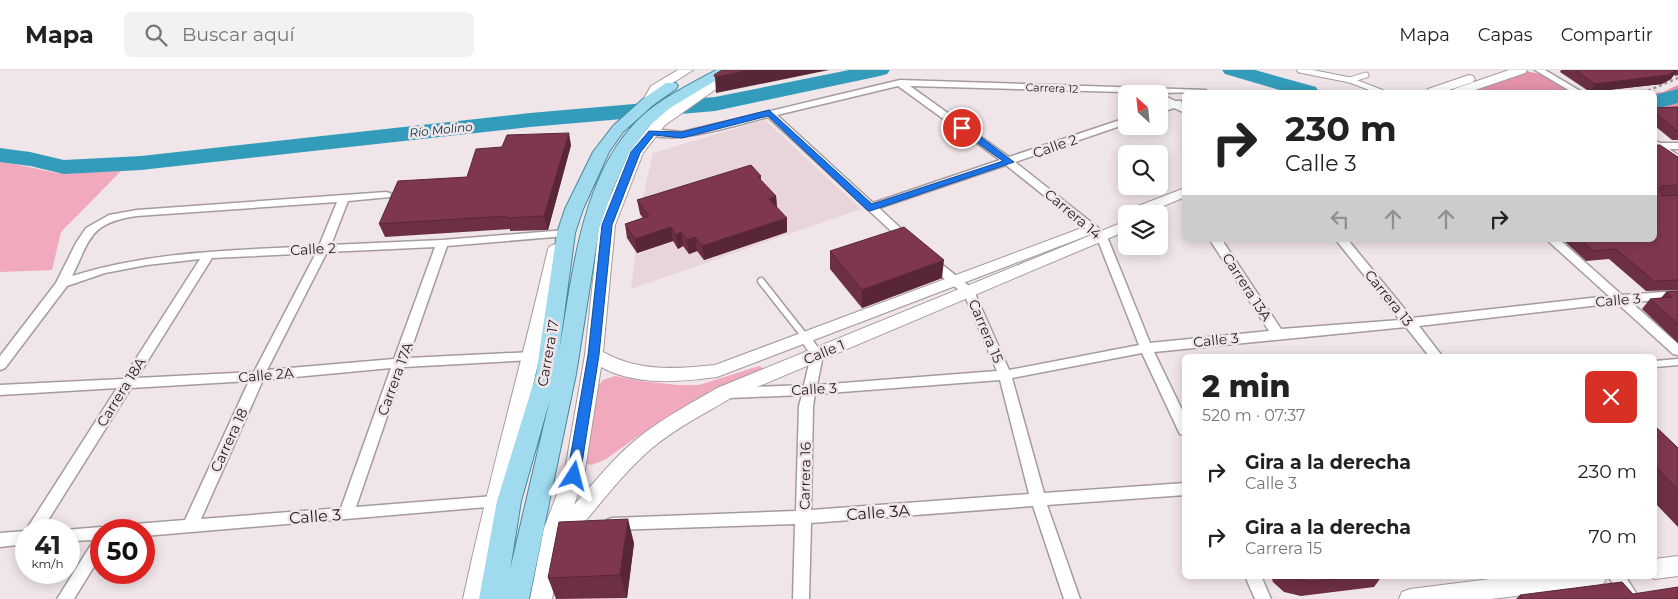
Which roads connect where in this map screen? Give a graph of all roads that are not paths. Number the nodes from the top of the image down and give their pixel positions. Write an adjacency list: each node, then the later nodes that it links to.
1 (687, 70): 27 (main road)
2 (699, 70): 27 (main road)
3 (726, 70): 27 (main road)
4 (737, 70): 27 (main road)
5 (1300, 70): 11 (lane)
6 (1493, 70): 14 (main road)
7 (1521, 70): 15 (main road)
8 (1539, 70): 16 (street)
9 (1548, 70): 17 (street)
10 (1366, 74): 11 (lane)
11 (1350, 80): 13 (lane)
12 (900, 83): 18 (street, Carrera 12); 26 (street); 33 (street, Carrera 14)
13 (1376, 90)
14 (1438, 90)
15 (1464, 90)
16 (1573, 90)
17 (1574, 90)
18 (1118, 92)
19 (1168, 93): 20 (street, Carrera 12)
20 (1182, 93)
21 (1168, 100): 23 (street)
22 (1182, 101): 23 (street)
23 (1175, 104): 24 (street); 25 (street)
24 (1168, 107)
25 (1182, 108)
26 (769, 113): 27 (street); 39 (street, Carrera 15)
27 (652, 118): 44 (main road, Carrera 17); 63 (main road); 97 (main road, Carrera 17)
28 (1118, 124): 33 (street, Calle 2)
29 (1657, 145): 31 (street)
30 (1657, 146): 32 (street)
31 (1678, 146)
32 (1678, 160)
33 (1009, 162): 39 (street, Calle 2); 43 (street, Carrera 14)
34 (1182, 193): 38 (main road)
35 (386, 195): 36 (street)
36 (344, 197): 49 (street, Carrera 18); 53 (street)
37 (1182, 203): 40 (main road)
38 (1152, 205)
39 (870, 208): 52 (street, Carrera 15)
40 (1168, 209)
41 (1118, 220): 43 (main road, Calle 1)
42 (1118, 228): 43 (main road, Calle 1)
43 (1097, 232): 52 (main road, Calle 1); 54 (main road, Calle 1); 60 (street, Carrera 14)
44 (566, 233): 48 (street, Calle 2); 65 (main road); 96 (main road, Carrera 17)
45 (1217, 242): 58 (street, Carrera 13A)
46 (1344, 242): 57 (street, Carrera 13)
47 (1555, 242): 56 (street)
48 (442, 243): 49 (street, Calle 2); 67 (street, Carrera 17A)
49 (324, 248): 50 (street, Calle 2); 71 (street, Carrera 18)
50 (208, 255): 53 (street, Calle 2); 72 (street, Carrera 18A)
51 (761, 281): 59 (lane)
52 (954, 281): 54 (street, Carrera 15); 59 (main road, Calle 1)
53 (62, 283): 69 (street)
54 (970, 292): 64 (main road, Calle 1); 70 (street, Carrera 15)
55 (1678, 295): 56 (street, Calle 3)
56 (1620, 299): 57 (street, Calle 3); 61 (street)
57 (1409, 323): 58 (street, Calle 3); 62 (street, Carrera 13)
58 (1278, 334): 60 (street, Calle 3)
59 (806, 339): 63 (main road, Calle 1); 64 (street)
60 (1146, 348): 70 (street, Calle 3); 76 (street, Carrera 14)
61 (1678, 351)
62 (1434, 354)
63 (594, 355): 84 (main road)
64 (817, 355): 74 (street, Carrera 16); 75 (main road, Calle 1)
65 (532, 356): 67 (street, Calle 2A); 79 (main road)
66 (1678, 362): 68 (lane)
67 (400, 363): 71 (street, Calle 2A); 80 (street, Carrera 17A)
68 (1657, 364)
69 (0, 365)
70 (1005, 375): 74 (street, Calle 3); 78 (street, Carrera 15)
71 (258, 376): 72 (street, Calle 2A); 83 (street, Carrera 18)
72 (125, 384): 73 (street, Calle 2A); 82 (street, Carrera 18A)
73 (0, 390)
74 (810, 390): 75 (street, Calle 3); 81 (street, Carrera 16)
75 (724, 393): 84 (main road, Calle 1)
76 (1180, 407)
77 (1182, 489): 78 (street, Calle 3A)
78 (1038, 500): 81 (street, Calle 3A); 100 (street, Carrera 15)
79 (494, 502): 80 (street, Calle 3); 95 (main road)
80 (346, 514): 83 (street, Calle 3)
81 (804, 518): 84 (street, Calle 3A); 99 (street, Carrera 16)
82 (41, 519)
83 (190, 525): 85 (street, Calle 3)
84 (562, 527): 98 (main road)
85 (155, 528)
86 (15, 539): 87 (street)
87 (0, 540)
88 (90, 559): 94 (street)
89 (1678, 566): 90 (main road)
90 (1657, 569)
91 (1254, 579): 101 (street)
92 (1572, 579): 102 (main road)
93 (1618, 579): 103 (street)
94 (65, 599)
95 (474, 599)
96 (492, 599)
97 (516, 599)
98 (541, 599)
99 (801, 599)
100 (1072, 599)
101 (1263, 599)
102 (1410, 599)
103 (1632, 599)

